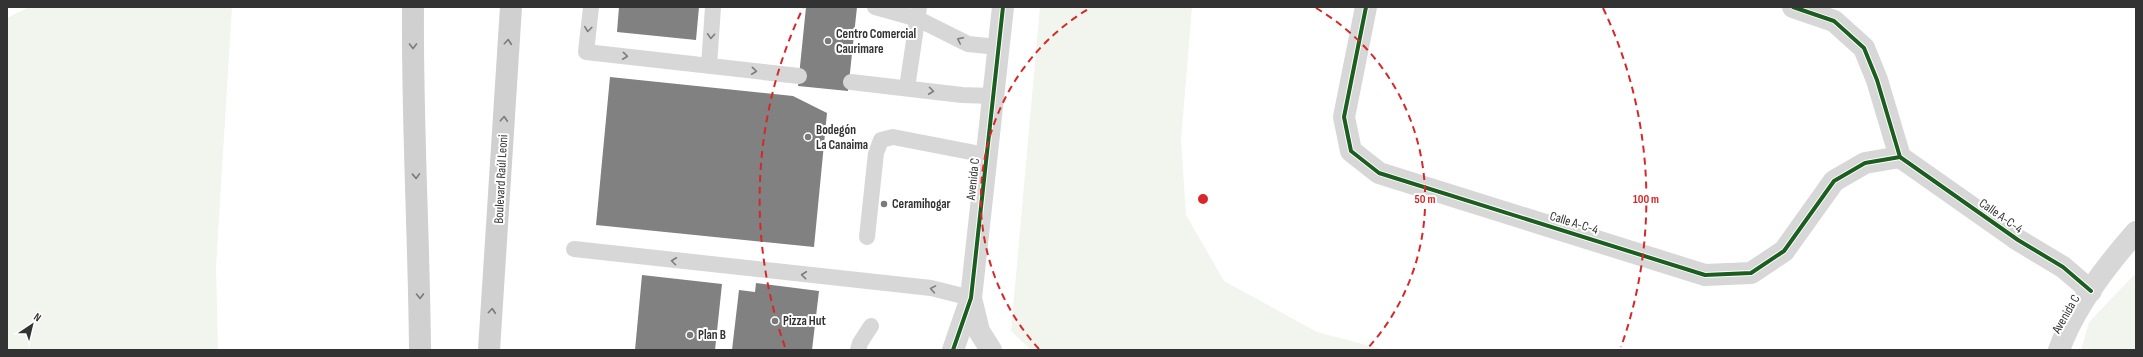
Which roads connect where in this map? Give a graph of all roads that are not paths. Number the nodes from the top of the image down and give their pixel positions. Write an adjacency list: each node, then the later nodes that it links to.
1 (413, 7): 24 (main road, one-way to 24)
2 (511, 7): 25 (main road, Boulevard Raúl Leoni, one-way to 2)
3 (591, 7): 11 (lane, one-way to 11)
4 (713, 7): 11 (lane, one-way to 11)
5 (875, 7): 9 (lane)
6 (1003, 7): 10 (street, Avenida C)
7 (1366, 7): 17 (street, Calle A-C-4)
8 (1793, 7): 17 (street)
9 (918, 13): 10 (lane, one-way to 9); 14 (lane)
10 (998, 47): 15 (street, Avenida C)
11 (709, 66): 12 (lane, one-way to 12)
12 (799, 76)
13 (851, 82): 14 (lane)
14 (907, 88): 15 (lane, one-way to 15)
15 (993, 96): 16 (street, Avenida C)
16 (986, 155): 19 (lane); 22 (street, Avenida C)
17 (1900, 157): 21 (street, Calle A-C-4)
18 (2136, 232): 21 (street, Avenida C)
19 (867, 237)
20 (574, 249): 22 (lane, one-way to 20)
21 (2091, 292): 31 (street, Avenida C)
22 (971, 298): 27 (street, Avenida C); 30 (street, Avenida C)
23 (871, 326): 26 (lane)
24 (420, 350)
25 (489, 350)
26 (858, 350)
27 (953, 350)
28 (973, 350): 29 (street)
29 (984, 350)
30 (991, 350)
31 (2059, 350)

